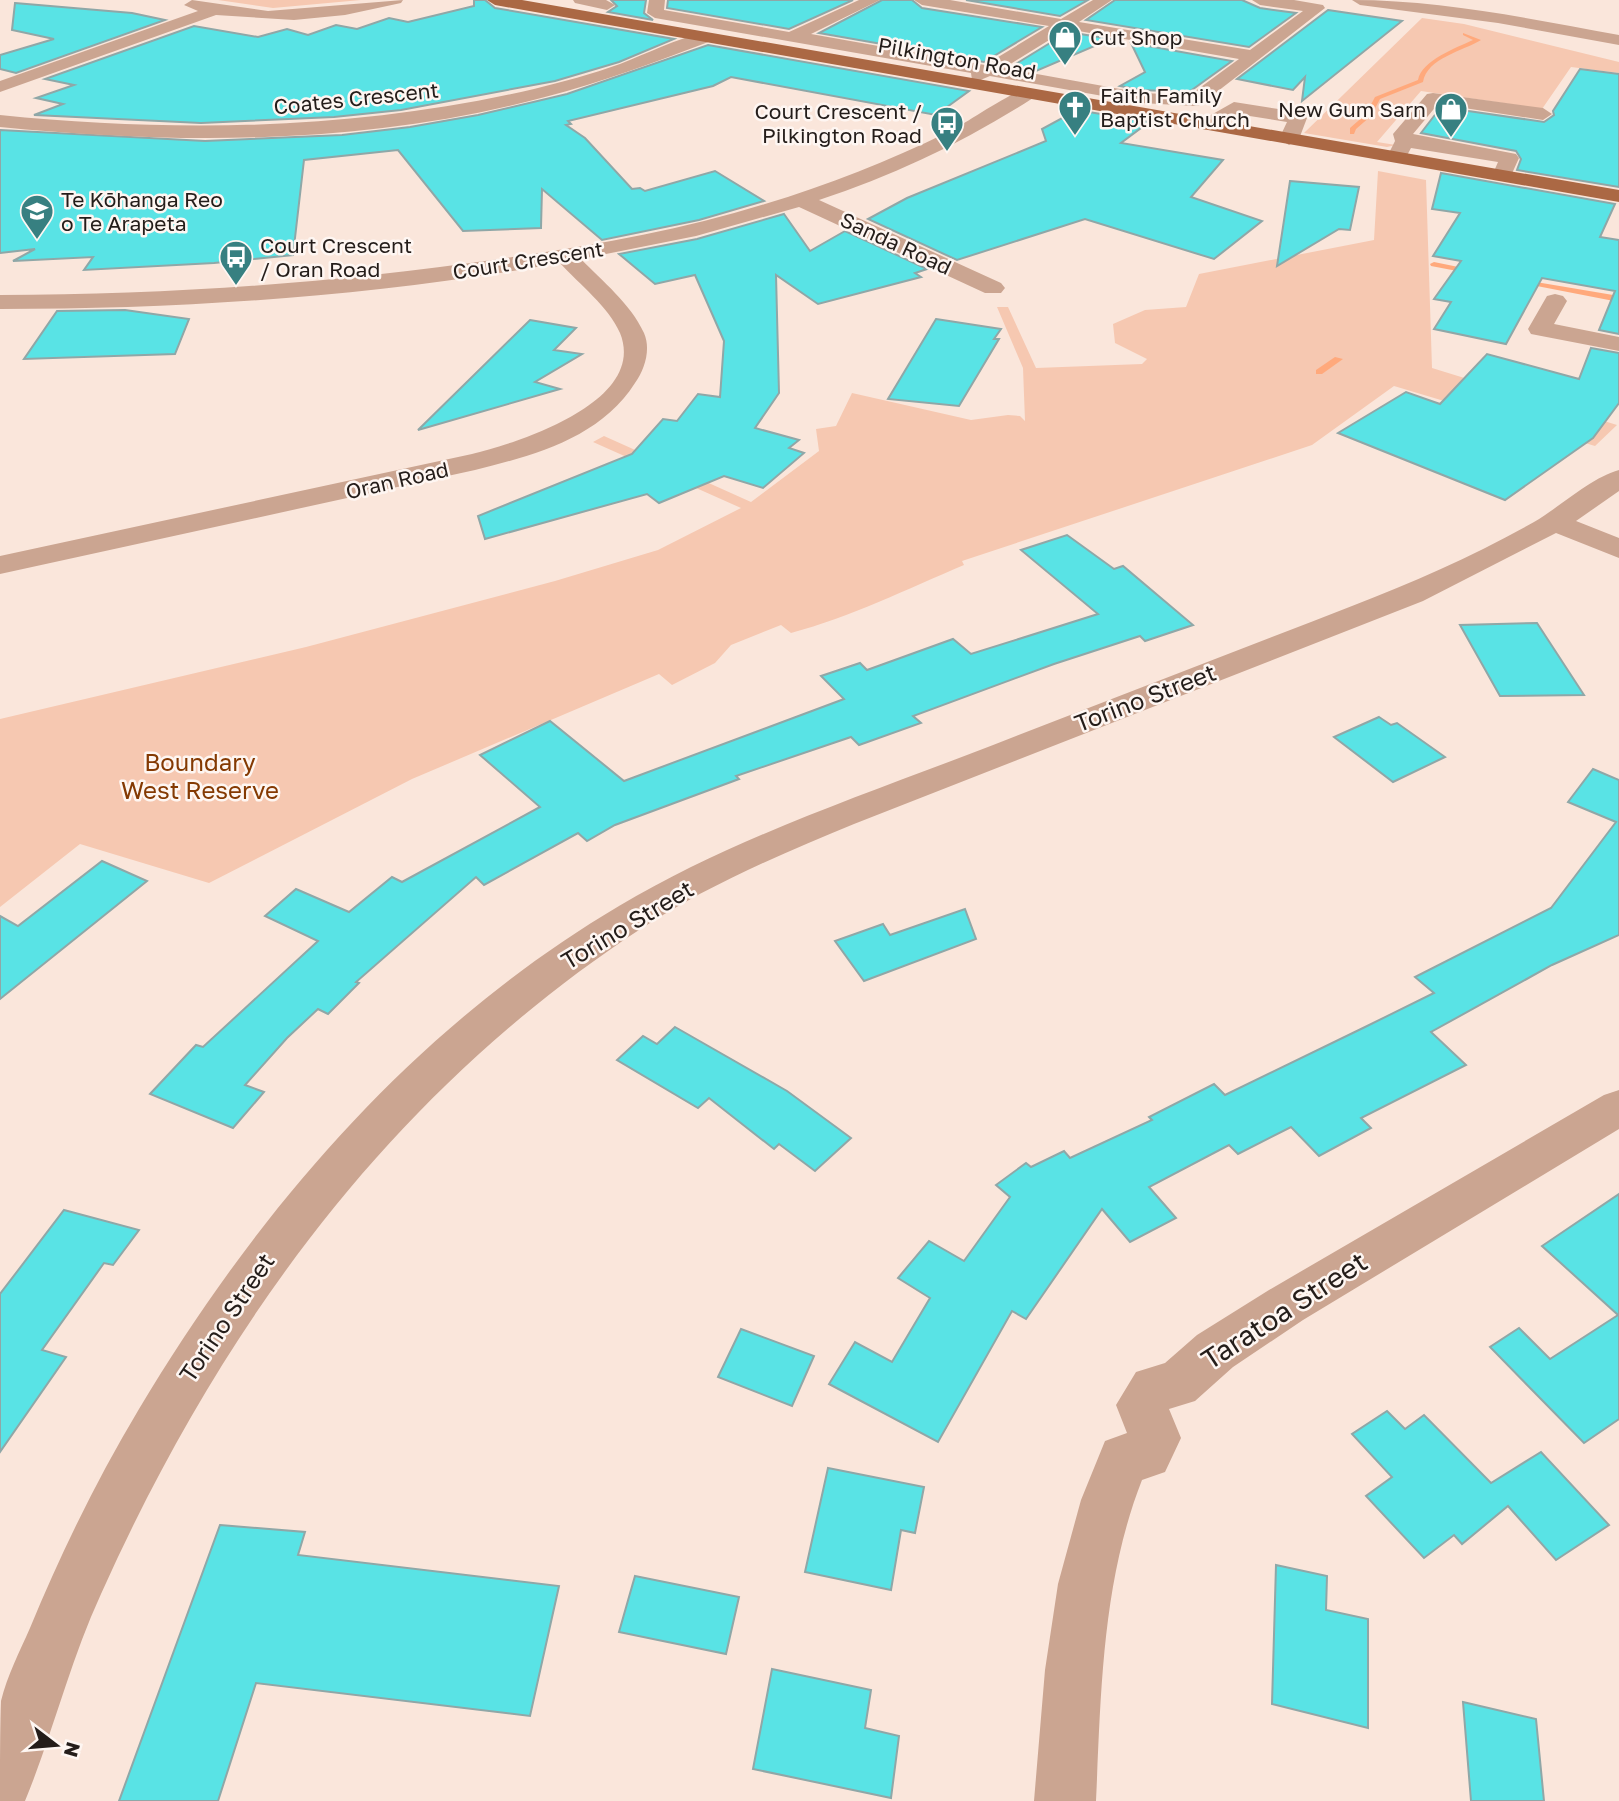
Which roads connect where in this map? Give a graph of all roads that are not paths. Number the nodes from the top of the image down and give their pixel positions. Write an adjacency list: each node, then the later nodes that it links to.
1 (181, 0): 13 (street)
2 (395, 0): 13 (street)
3 (495, 0): 16 (main road, Pilkington Road)
4 (581, 0): 11 (street)
5 (657, 0): 17 (street)
6 (872, 0): 17 (street)
7 (922, 0): 15 (street)
8 (1104, 0): 15 (street)
9 (1260, 0): 20 (street)
10 (1360, 0): 14 (street)
11 (607, 5)
12 (1525, 6): 14 (street)
13 (216, 10): 23 (street)
14 (1498, 18): 18 (street)
15 (1064, 24): 20 (street); 21 (street)
16 (705, 37): 19 (main road, Pilkington Road); 26 (street, Coates Crescent)
17 (793, 37): 19 (street); 21 (street)
18 (1619, 40)
19 (771, 48): 22 (main road, Pilkington Road)
20 (1252, 56): 21 (street)
21 (987, 71): 22 (street)
22 (968, 83): 24 (main road, Pilkington Road)
23 (0, 87)
24 (1027, 93): 27 (main road, Pilkington Road); 30 (street, Court Crescent)
25 (1543, 114): 27 (street)
26 (0, 121)
27 (1401, 149): 28 (street)
28 (1502, 176): 29 (main road)
29 (1619, 196)
30 (799, 199): 31 (street, Court Crescent); 32 (street, Sanda Road)
31 (566, 256): 34 (street, Court Crescent); 39 (street, Oran Road)
32 (993, 288)
33 (1555, 301): 35 (street)
34 (0, 302)
35 (1619, 344)
36 (1618, 479): 37 (street, Torino Street)
37 (1556, 523): 38 (street); 41 (street, Torino Street)
38 (1619, 549)
39 (0, 565)
40 (1619, 1107): 42 (street, Taratoa Street)
41 (0, 1787)
42 (1065, 1801)

